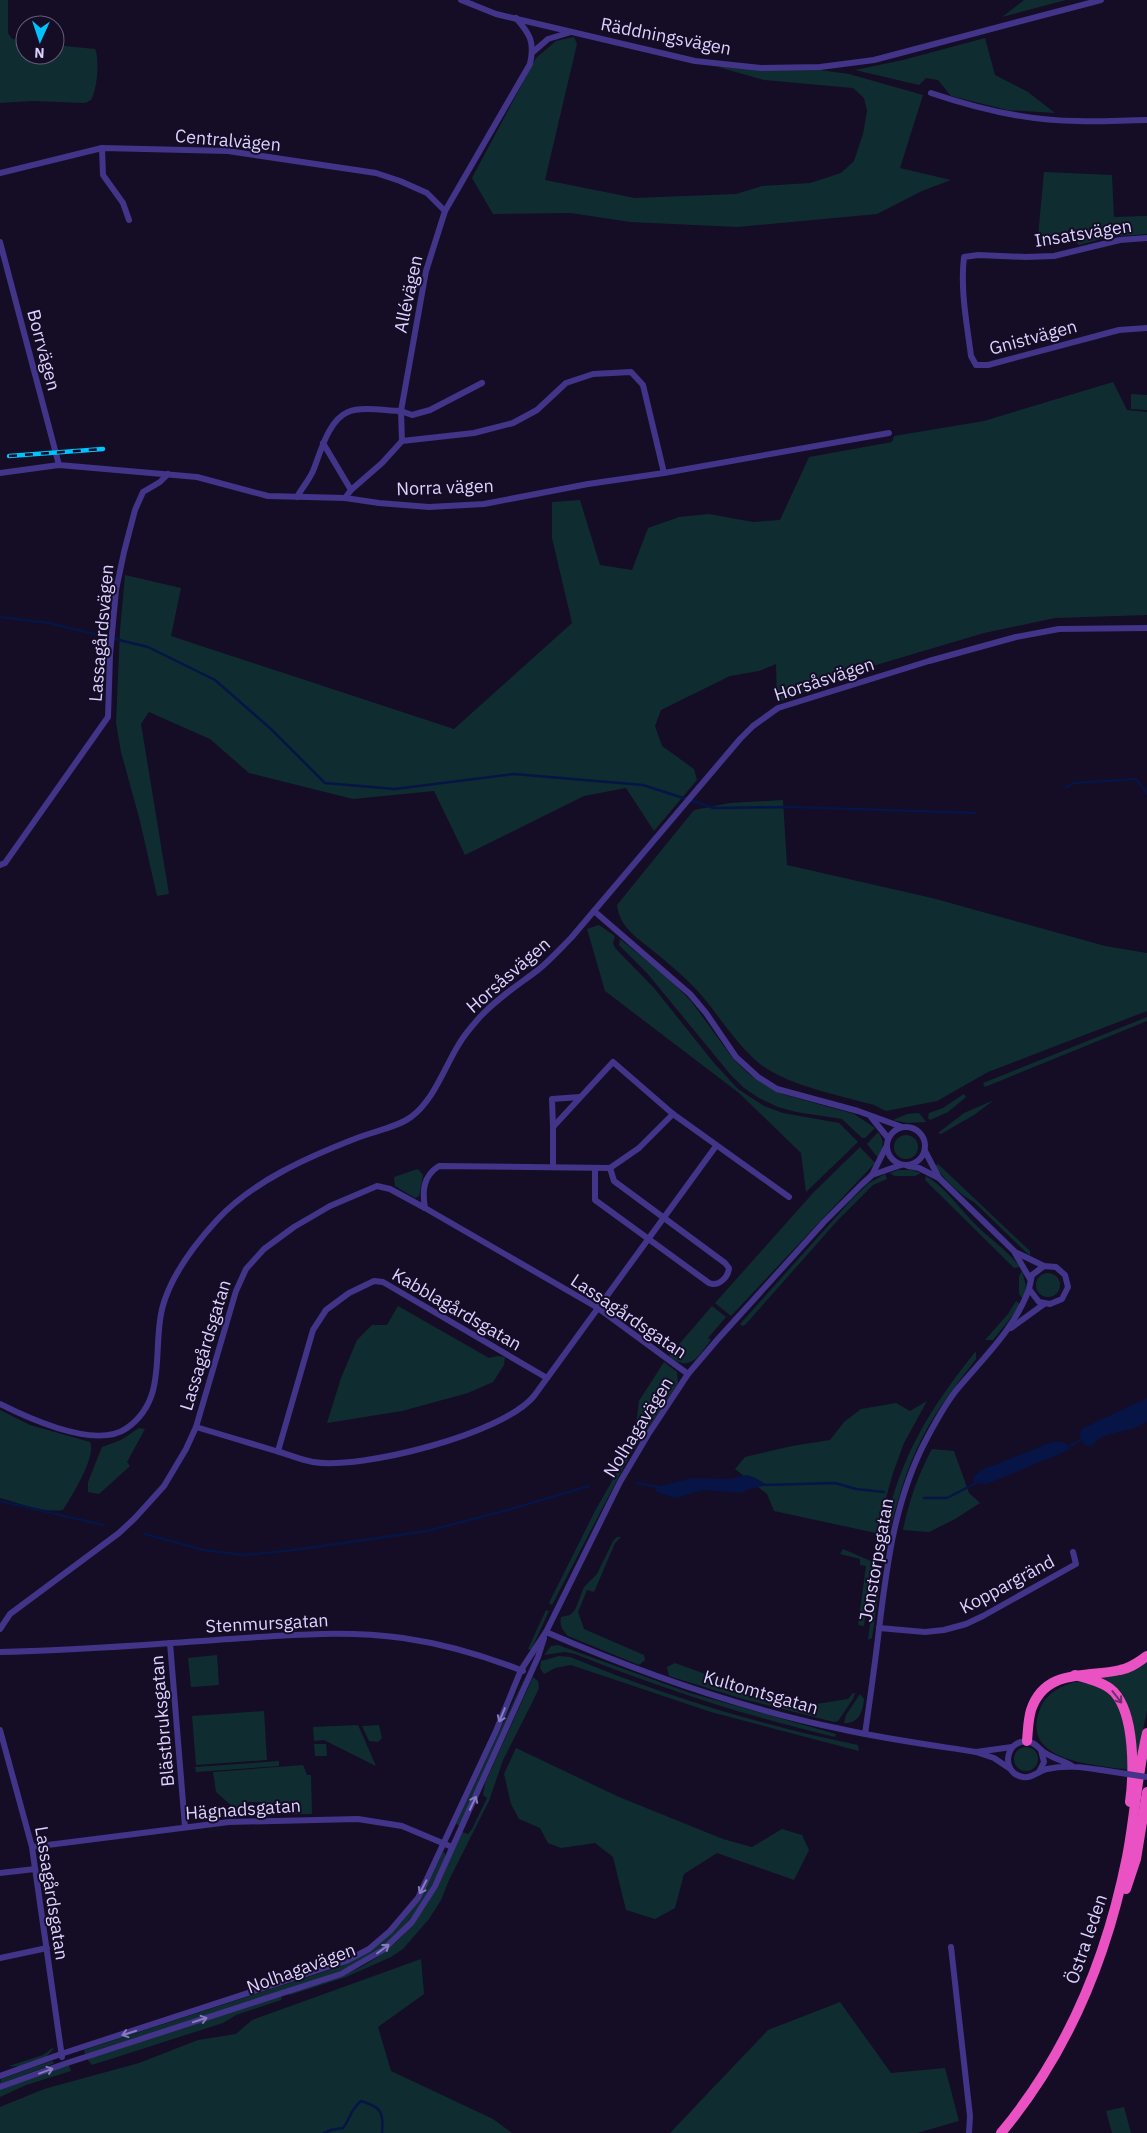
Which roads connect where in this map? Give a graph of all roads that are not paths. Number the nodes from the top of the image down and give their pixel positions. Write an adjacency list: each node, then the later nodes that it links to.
1 (461, 0): 3 (street, Räddningsvägen)
2 (1101, 0): 4 (street, Räddningsvägen)
3 (515, 18): 4 (street, Räddningsvägen); 5 (street)
4 (572, 32): 5 (street)
5 (533, 52): 10 (street, Allévägen)
6 (931, 93): 7 (street)
7 (1147, 120)
8 (102, 148): 9 (street, Centralvägen); 10 (street, Centralvägen); 11 (street)
9 (0, 173)
10 (445, 210): 17 (street, Allévägen)
11 (129, 220)
12 (1147, 238): 14 (street, Insatsvägen)
13 (0, 242): 21 (street, Borrvägen)
14 (964, 257): 15 (street, Gnistvägen)
15 (1147, 328)
16 (482, 383): 17 (street)
17 (402, 411): 19 (street, Allévägen); 20 (street)
18 (889, 433): 22 (street, Norra vägen)
19 (402, 441): 22 (street); 25 (street)
20 (323, 442): 25 (street); 26 (street)
21 (59, 465): 23 (street, Norra vägen); 24 (street, Norra vägen)
22 (664, 472): 27 (street, Norra vägen)
23 (0, 473)
24 (168, 474): 26 (street, Norra vägen); 29 (street, Lassagårdsvägen)
25 (351, 490): 27 (street)
26 (297, 497): 27 (street, Norra vägen)
27 (345, 498)
28 (1147, 628): 30 (street, Horsåsvägen)
29 (0, 865)
30 (594, 910): 33 (street); 58 (street, Horsåsvägen)
31 (580, 1097): 32 (street); 34 (street); 34 (street)
32 (673, 1114): 37 (street); 42 (street)
33 (871, 1117): 35 (street); 36 (street)
34 (553, 1127): 40 (street)
35 (902, 1127): 36 (street); 38 (street)
36 (887, 1142): 39 (street); 43 (street, Nolhagavägen)
37 (716, 1146): 45 (street); 47 (street)
38 (925, 1151): 39 (street); 44 (street, Jonstorpsgatan)
39 (904, 1166): 43 (street, Nolhagavägen); 44 (street, Jonstorpsgatan)
40 (552, 1167): 41 (street); 46 (street)
41 (595, 1168): 42 (street); 48 (street)
42 (610, 1168): 47 (street)
43 (872, 1174): 56 (street, Nolhagavägen)
44 (939, 1178): 49 (street, Jonstorpsgatan)
45 (789, 1197)
46 (425, 1208): 54 (street, Lassagårdsgatan); 59 (street, Lassagårdsgatan)
47 (664, 1218): 48 (street); 48 (street)
48 (648, 1238): 54 (street)
49 (1015, 1252): 50 (street, Jonstorpsgatan); 51 (street, Jonstorpsgatan)
50 (1044, 1266): 51 (street); 53 (street, Jonstorpsgatan)
51 (1030, 1279): 52 (street, Jonstorpsgatan)
52 (1029, 1289): 53 (street); 55 (street, Jonstorpsgatan)
53 (1044, 1304): 55 (street, Jonstorpsgatan)
54 (598, 1308): 56 (street, Lassagårdsgatan); 57 (street)
55 (1006, 1332): 62 (street, Jonstorpsgatan)
56 (688, 1374): 64 (street, Nolhagavägen)
57 (547, 1378): 60 (street); 60 (street, Kabblagårdsgatan)
58 (0, 1404)
59 (196, 1427): 60 (street); 63 (street, Lassagårdsgatan)
60 (278, 1451)
61 (1073, 1552): 62 (street, Koppargränd)
62 (879, 1628): 73 (street, Jonstorpsgatan)
63 (0, 1629)
64 (546, 1632): 68 (street, Nolhagavägen); 69 (street, Nolhagavägen); 73 (street, Kultomtsgatan)
65 (170, 1643): 66 (street, Stenmursgatan); 68 (street, Stenmursgatan); 84 (street, Blästbruksgatan)
66 (0, 1652)
67 (1147, 1656): 70 (highway)
68 (521, 1670): 69 (street, Stenmursgatan); 85 (street, Nolhagavägen, one-way to 85)
69 (530, 1674): 87 (street, Nolhagavägen, one-way to 69)
70 (1075, 1675): 74 (highway); 90 (highway, one-way to 90)
71 (0, 1730): 86 (street, Lassagårdsgatan)
72 (1147, 1733): 90 (highway, Östra leden)
73 (865, 1734): 77 (street, Kultomtsgatan)
74 (1027, 1741): 75 (street); 76 (street)
75 (1012, 1747): 77 (street, Kultomtsgatan); 80 (street)
76 (1042, 1750): 79 (street); 81 (street)
77 (976, 1752): 80 (street, Kultomtsgatan)
78 (1147, 1765): 90 (highway, Östra leden)
79 (1072, 1766): 81 (street); 82 (street, bridge)
80 (1010, 1768): 81 (street)
81 (1039, 1772)
82 (1147, 1777)
83 (1147, 1792): 90 (highway)
84 (185, 1827): 85 (street, Hägnadsgatan); 86 (street, Hägnadsgatan)
85 (443, 1843): 87 (street, Hägnadsgatan); 94 (street, Nolhagavägen, one-way to 94)
86 (32, 1847): 88 (street, Lassagårdsgatan)
87 (452, 1847): 95 (street, Nolhagavägen, one-way to 87)
88 (35, 1869): 89 (street); 92 (street, Lassagårdsgatan)
89 (0, 1873)
90 (1123, 1888): 99 (highway, Östra leden); 100 (highway, Östra leden)
91 (951, 1947): 98 (street)
92 (47, 1948): 93 (street); 94 (street, Lassagårdsgatan)
93 (0, 1958)
94 (61, 2054): 95 (street, Lassagårdsgatan); 96 (street, Nolhagavägen)
95 (64, 2064): 97 (street, Nolhagavägen, one-way to 95)
96 (0, 2076)
97 (0, 2087)
98 (969, 2133)
99 (1001, 2133)
100 (1009, 2133)

